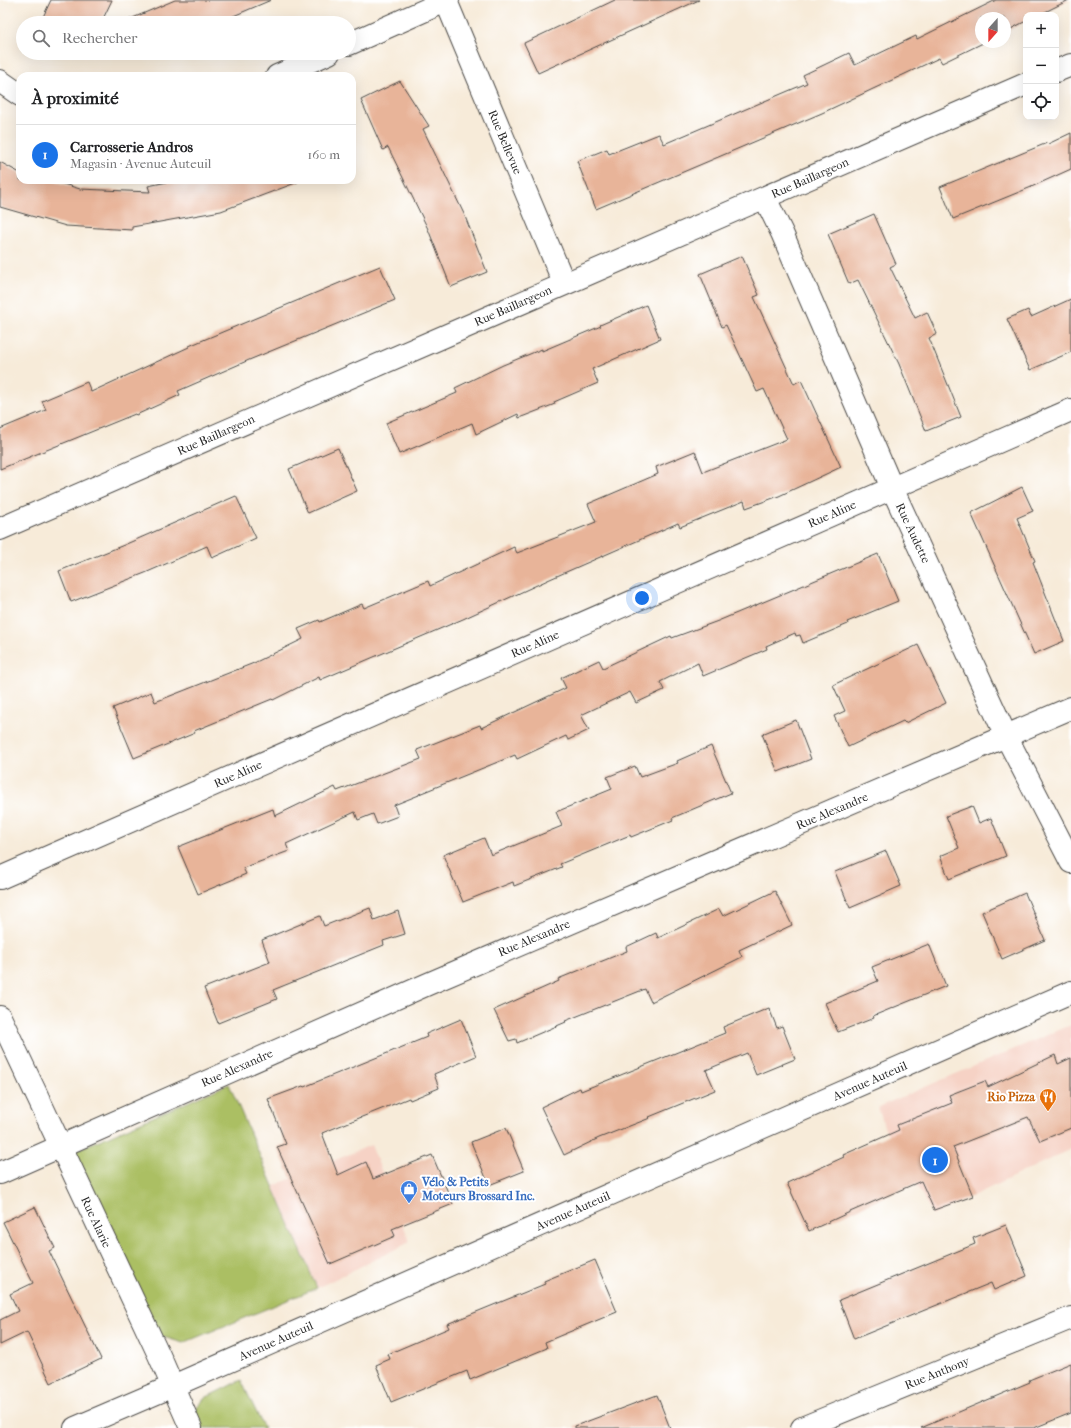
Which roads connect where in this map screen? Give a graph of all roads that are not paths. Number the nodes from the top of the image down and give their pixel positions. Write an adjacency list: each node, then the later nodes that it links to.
1 (447, 0): 2 (street); 11 (street, Rue Bellevue)
2 (356, 41)
3 (313, 60): 6 (street)
4 (1071, 65): 5 (street)
5 (1059, 70)
6 (286, 72)
7 (0, 81): 9 (street)
8 (1023, 85): 10 (street, Rue Baillargeon)
9 (16, 92)
10 (765, 198): 11 (street, Rue Baillargeon); 13 (street, Rue Audette)
11 (564, 284): 14 (street, Rue Baillargeon)
12 (1071, 410): 13 (street, Rue Aline)
13 (892, 488): 16 (street, Rue Audette); 18 (street, Rue Aline)
14 (0, 529)
15 (1071, 708): 16 (street, Rue Alexandre)
16 (1006, 736): 17 (street, Rue Audette); 21 (street, Rue Alexandre)
17 (1071, 862)
18 (0, 878)
19 (1071, 992): 24 (street, Avenue Auteuil)
20 (0, 1017): 21 (street, Rue Alarie)
21 (61, 1147): 22 (street, Rue Alexandre); 24 (street, Rue Alarie)
22 (0, 1173)
23 (1071, 1318): 27 (street, Rue Anthony)
24 (173, 1386): 25 (street, Avenue Auteuil); 26 (street, Rue Alarie)
25 (75, 1428)
26 (191, 1428)
27 (802, 1428)

